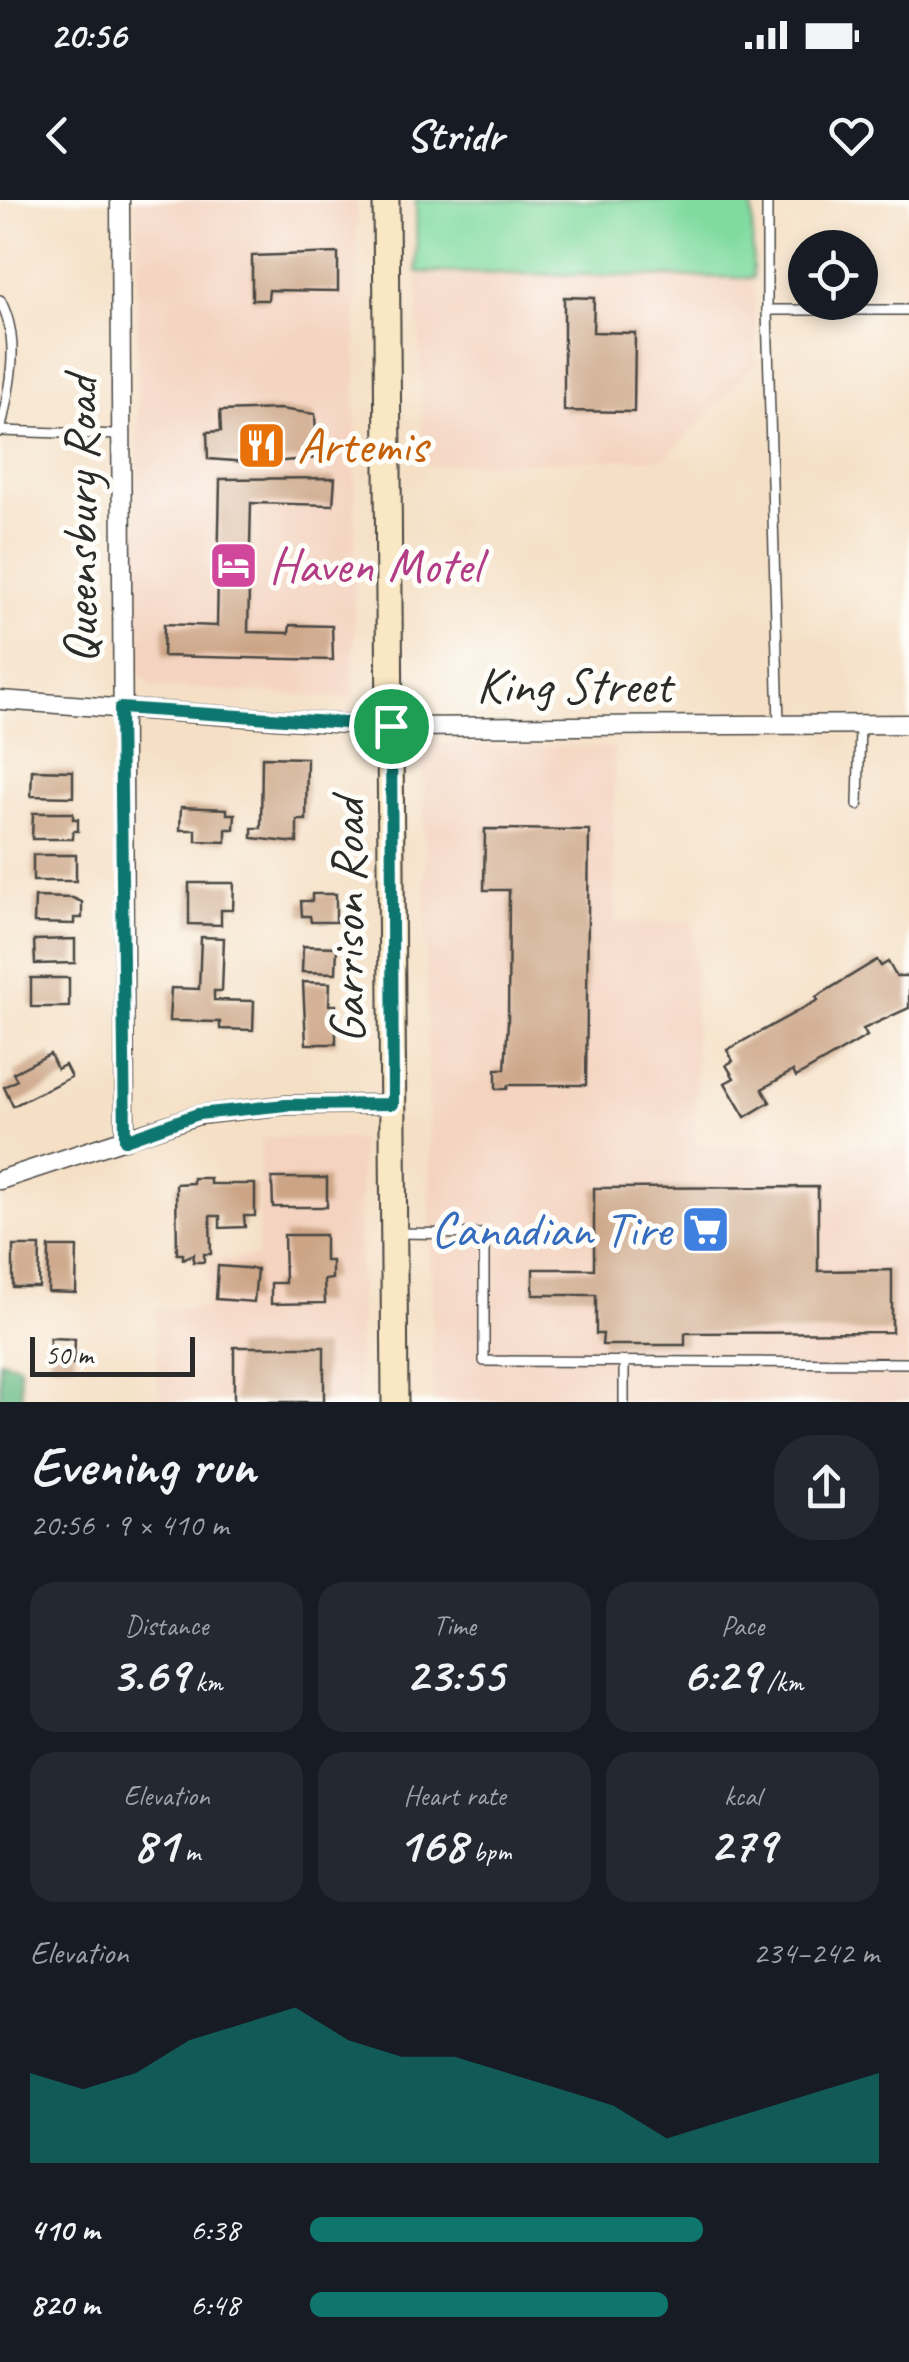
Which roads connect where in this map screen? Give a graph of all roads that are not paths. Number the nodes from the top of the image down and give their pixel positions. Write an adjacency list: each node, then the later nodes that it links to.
1 (120, 200): 8 (street, Queensbury Road)
2 (386, 200): 14 (main road, Garrison Road)
3 (767, 200): 5 (lane)
4 (0, 300): 7 (lane)
5 (767, 310): 6 (lane); 12 (lane)
6 (909, 310)
7 (0, 432): 8 (lane)
8 (120, 436): 10 (street, Queensbury Road)
9 (0, 700): 10 (street, King Street)
10 (120, 708): 14 (street, King Street); 17 (street, Queensbury Road)
11 (860, 723): 12 (street, King Street); 13 (street, King Street); 15 (lane)
12 (779, 724): 14 (street, King Street)
13 (909, 724)
14 (391, 726): 16 (main road, Garrison Road)
15 (858, 805)
16 (393, 1104): 17 (street); 19 (main road, Garrison Road)
17 (125, 1140): 18 (street)
18 (0, 1180)
19 (394, 1233): 20 (lane); 22 (main road, Garrison Road)
20 (624, 1362): 21 (lane); 23 (lane)
21 (909, 1363)
22 (395, 1402)
23 (624, 1402)

